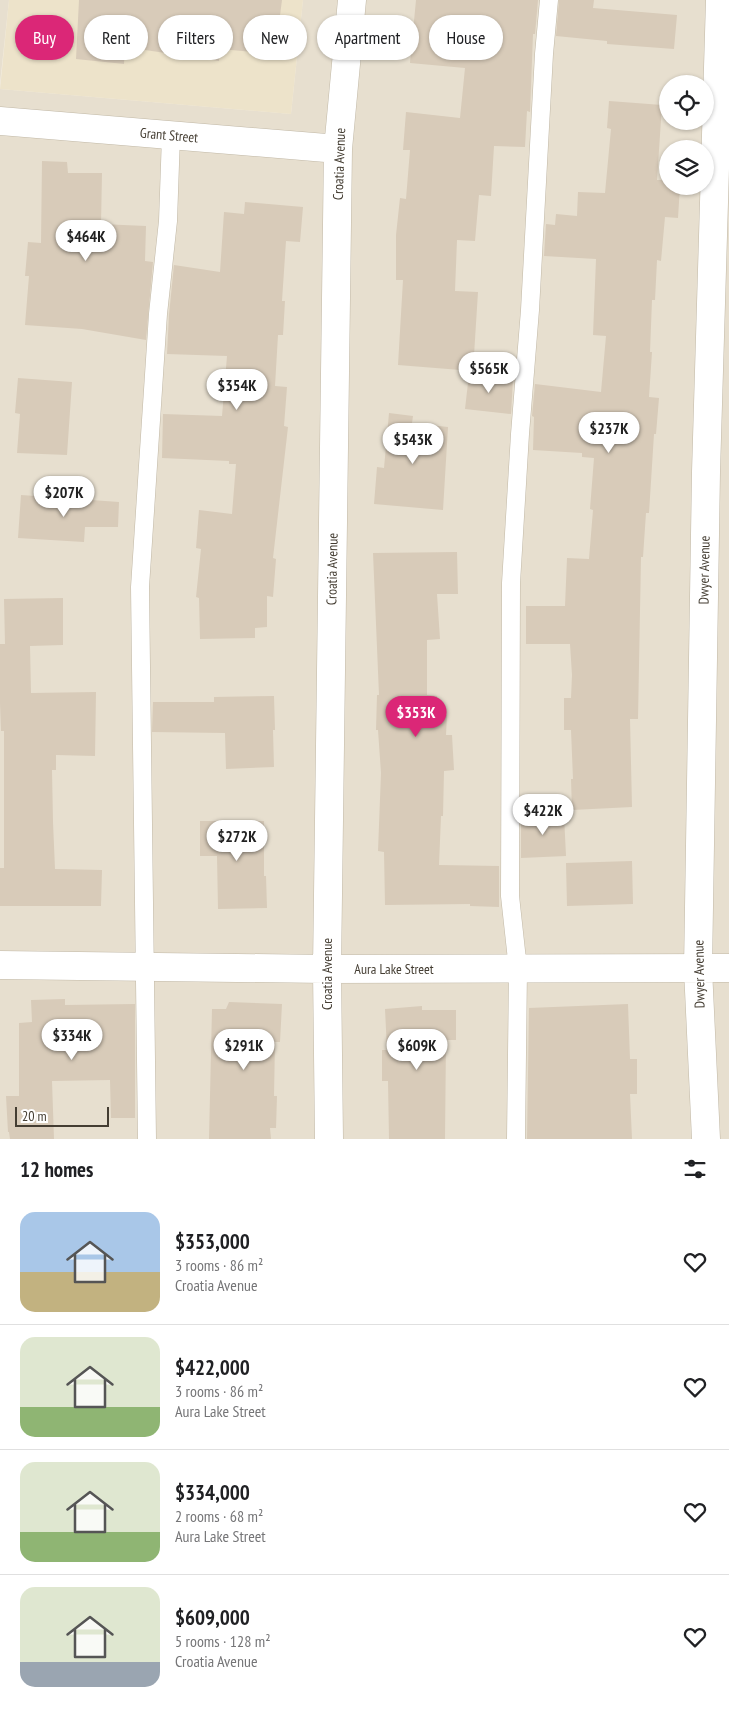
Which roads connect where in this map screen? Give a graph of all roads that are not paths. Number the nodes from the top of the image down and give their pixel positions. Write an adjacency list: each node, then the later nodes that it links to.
1 (352, 0): 6 (street, Croatia Avenue)
2 (549, 0): 11 (lane)
3 (720, 0): 12 (street, Dwyer Avenue)
4 (0, 121): 5 (street, Grant Street)
5 (171, 136): 6 (street, Grant Street); 8 (lane)
6 (338, 149): 10 (street, Croatia Avenue)
7 (0, 965): 8 (street, Aura Lake Street)
8 (145, 967): 10 (street, Aura Lake Street); 13 (lane)
9 (729, 968): 12 (street, Aura Lake Street)
10 (326, 969): 11 (street, Aura Lake Street); 14 (street, Croatia Avenue)
11 (518, 969): 12 (street, Aura Lake Street); 15 (lane)
12 (698, 969): 16 (street, Dwyer Avenue)
13 (147, 1139)
14 (329, 1139)
15 (516, 1139)
16 (706, 1139)

